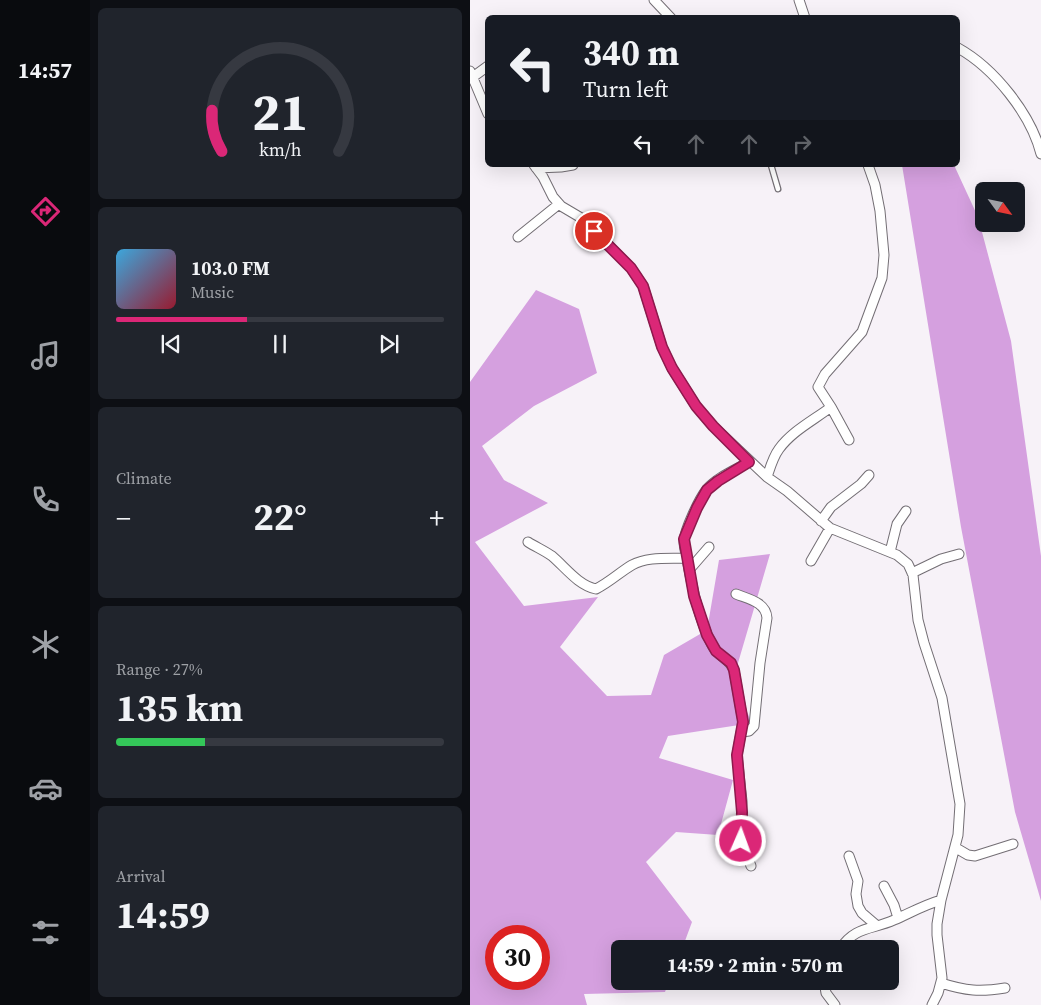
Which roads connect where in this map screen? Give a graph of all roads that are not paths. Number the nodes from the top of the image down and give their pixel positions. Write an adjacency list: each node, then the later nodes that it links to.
1 (654, 0): 3 (street)
2 (799, 0): 4 (street)
3 (668, 15)
4 (804, 15)
5 (960, 49): 9 (street)
6 (485, 68): 7 (street)
7 (471, 76): 8 (street)
8 (485, 107)
9 (1041, 154)
10 (535, 167): 14 (street)
11 (772, 167): 13 (lane)
12 (869, 167): 16 (street)
13 (778, 189)
14 (559, 204): 15 (street); 18 (street)
15 (518, 237)
16 (831, 407): 17 (street); 20 (street)
17 (849, 440)
18 (749, 462): 20 (street); 28 (street)
19 (869, 475): 22 (street)
20 (767, 478): 22 (street)
21 (906, 511): 26 (street)
22 (821, 521): 23 (street)
23 (830, 528): 26 (street); 29 (street)
24 (528, 542): 28 (street)
25 (709, 547): 30 (street)
26 (890, 552): 31 (street)
27 (959, 554): 31 (street)
28 (687, 558): 30 (street)
29 (811, 561)
30 (689, 570): 33 (street)
31 (912, 573): 35 (street)
32 (736, 594): 33 (street)
33 (742, 732): 37 (street)
34 (1013, 844): 35 (street)
35 (956, 848): 39 (street)
36 (849, 856): 41 (street)
37 (751, 866)
38 (884, 886): 40 (street)
39 (941, 900): 40 (street); 43 (street)
40 (898, 918): 41 (street)
41 (876, 926): 42 (street)
42 (847, 940)
43 (942, 983): 44 (street); 47 (street)
44 (1005, 988)
45 (826, 990): 46 (street)
46 (835, 1005)
47 (932, 1005)

